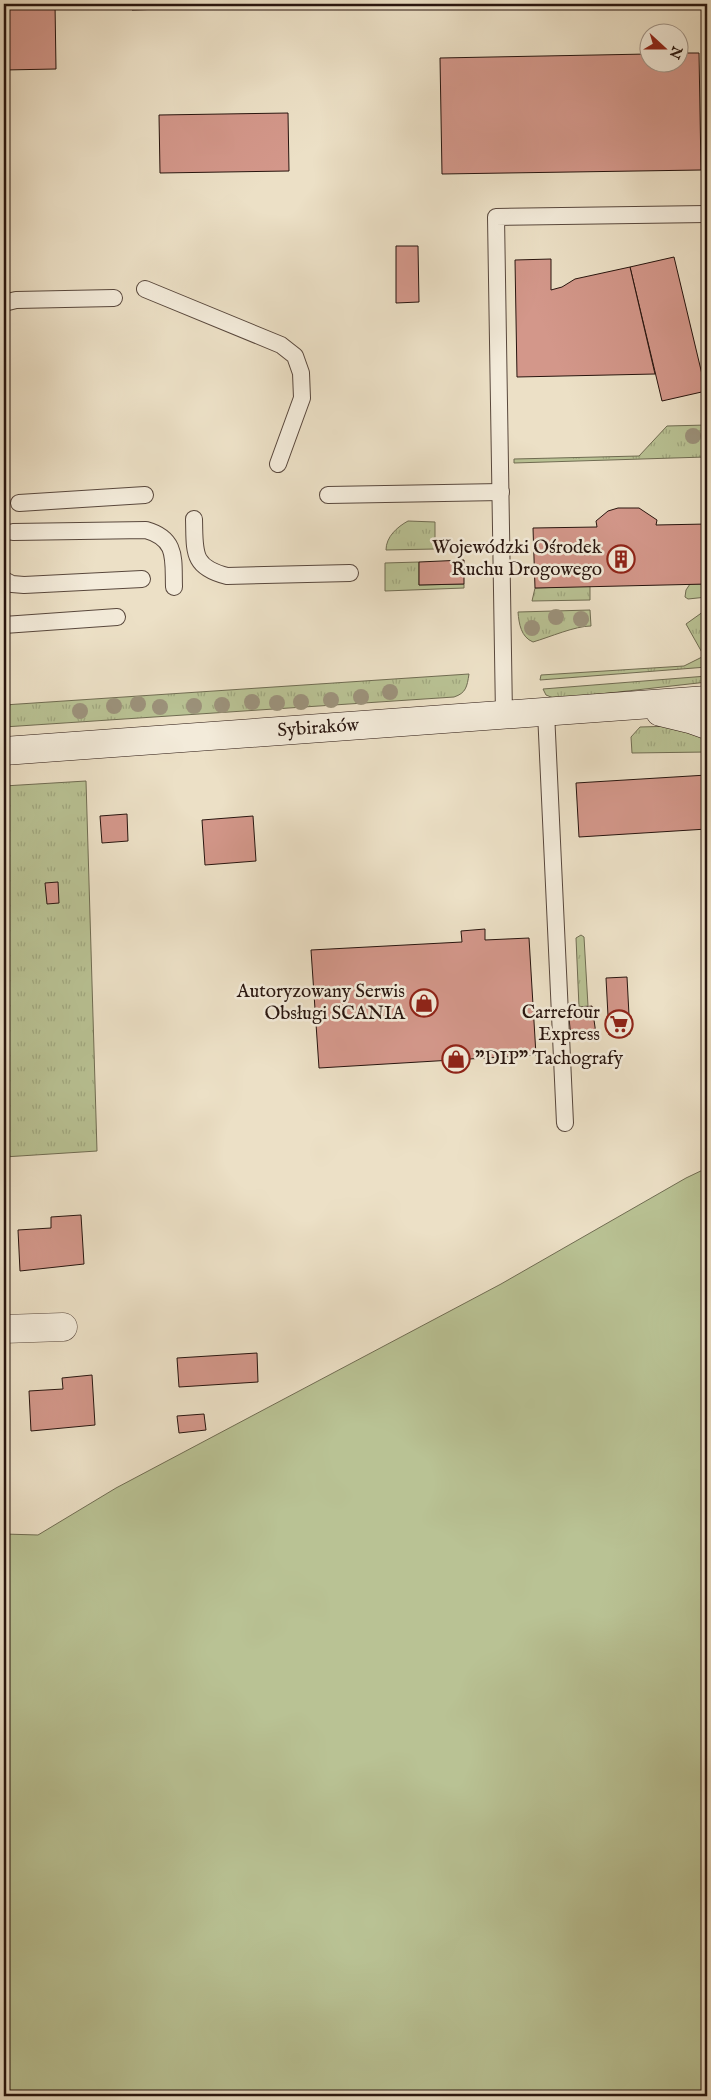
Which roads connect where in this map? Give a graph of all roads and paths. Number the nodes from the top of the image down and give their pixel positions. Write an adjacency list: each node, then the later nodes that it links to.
1 (707, 214): 6 (lane)
2 (145, 289): 5 (lane)
3 (114, 298): 4 (lane)
4 (4, 304)
5 (278, 464)
6 (501, 492): 8 (lane); 21 (lane)
7 (145, 495): 9 (lane)
8 (328, 495)
9 (19, 502)
10 (194, 519): 12 (lane)
11 (13, 532): 15 (lane)
12 (350, 573)
13 (142, 579): 14 (lane)
14 (4, 580)
15 (174, 587)
16 (117, 617): 17 (lane)
17 (4, 624)
18 (707, 700): 19 (street, Sybiraków)
19 (632, 706): 20 (street, Sybiraków); 22 (street, Sybiraków)
20 (546, 712): 21 (street, Sybiraków); 24 (lane)
21 (504, 715): 23 (street, Sybiraków)
22 (707, 725)
23 (4, 751)
24 (565, 1123)
25 (63, 1327): 26 (street)
26 (4, 1329)

